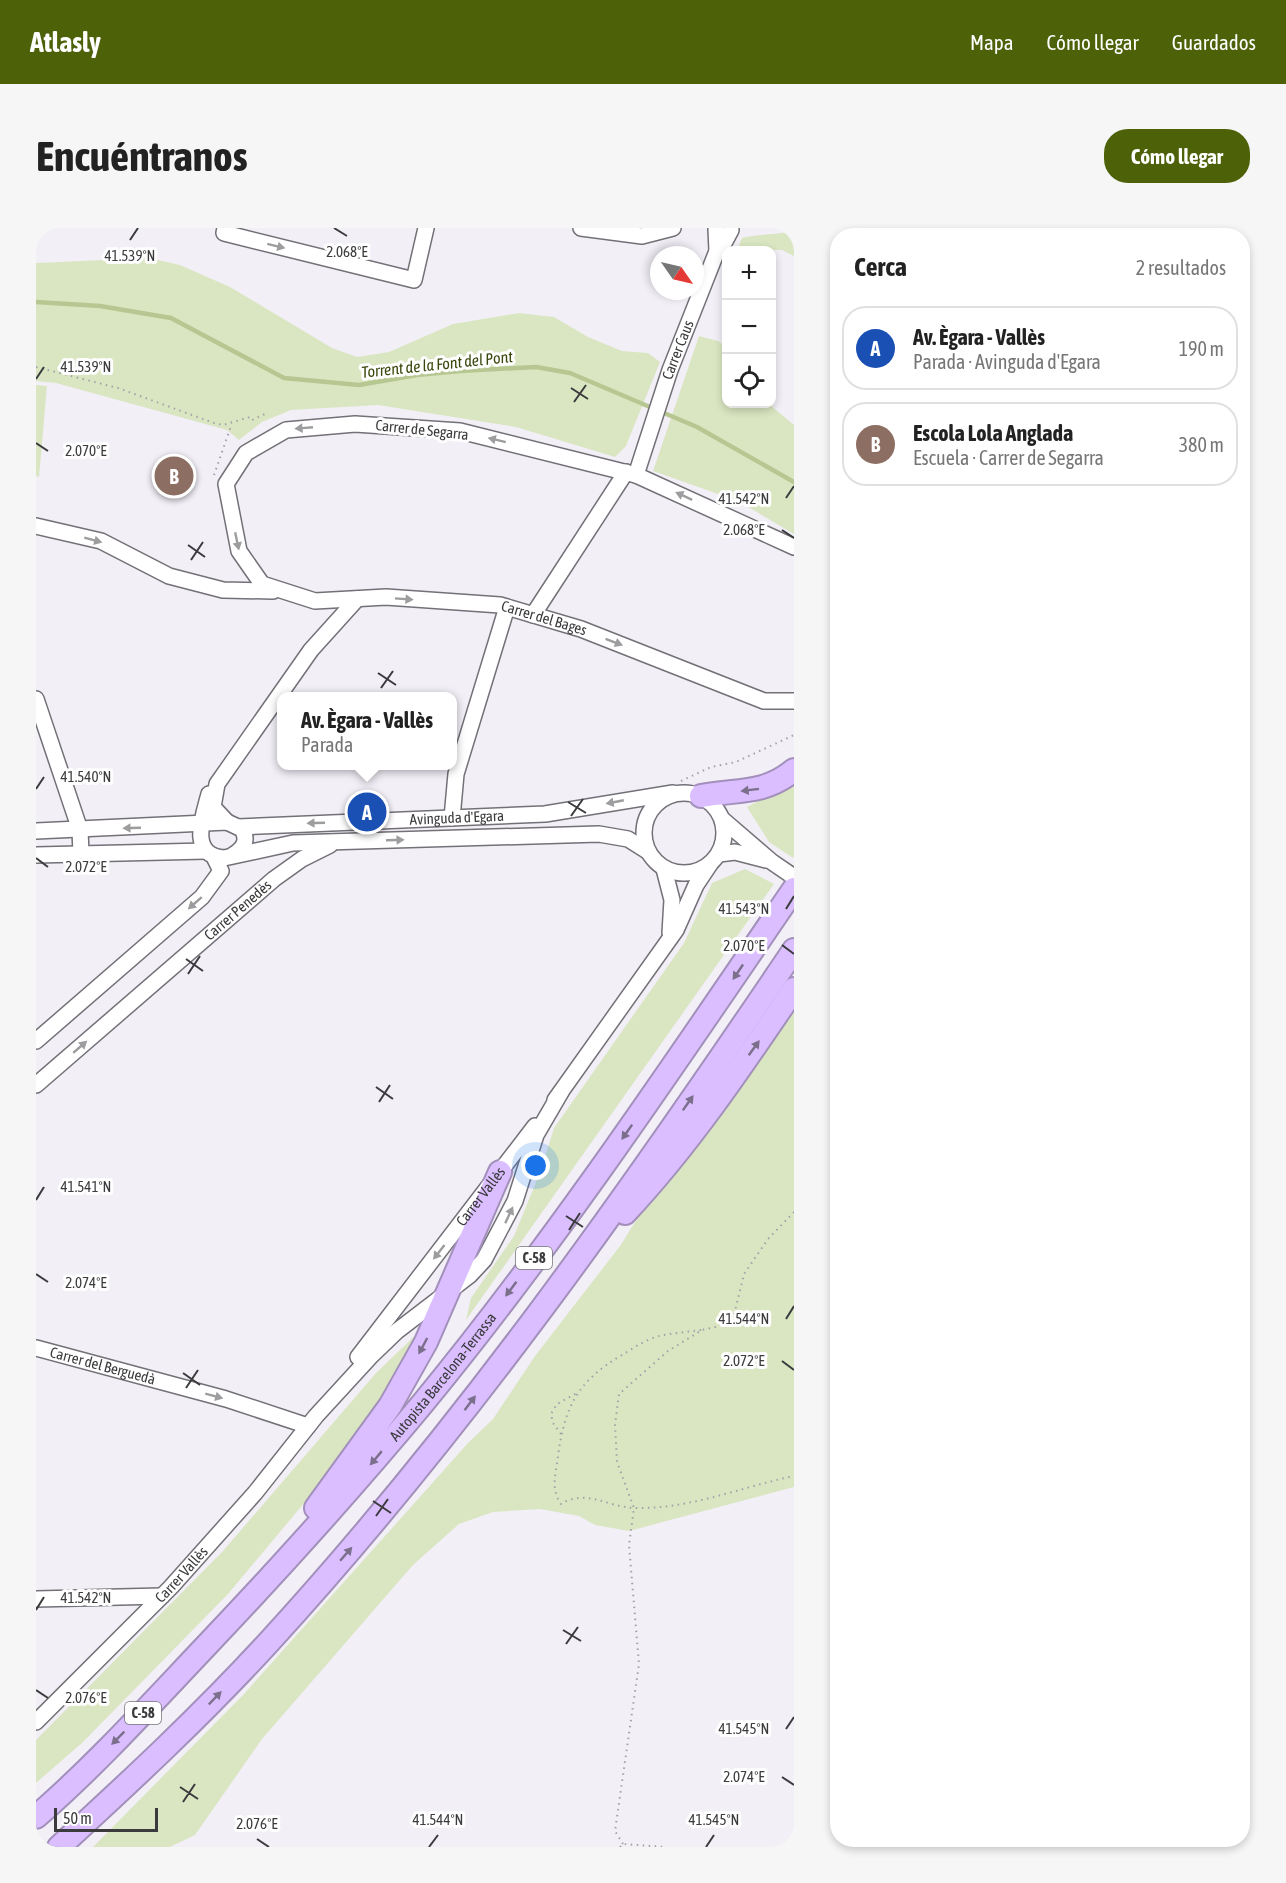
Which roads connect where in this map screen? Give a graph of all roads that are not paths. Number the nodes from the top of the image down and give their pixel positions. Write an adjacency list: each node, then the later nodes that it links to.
1 (225, 228): 2 (street, one-way to 2)
2 (426, 228)
3 (581, 228): 4 (street)
4 (673, 228)
5 (723, 229): 6 (street, Carrer Caus)
6 (631, 474): 7 (street, Carrer de Segarra, one-way to 7); 9 (street, Carrer de Segarra, one-way to 6); 13 (street)
7 (219, 481): 10 (street, Carrer del Bages, one-way to 10)
8 (36, 526): 10 (street, Carrer del Bages, one-way to 10)
9 (794, 547)
10 (283, 591): 11 (street, Carrer del Bages)
11 (357, 599): 12 (street, Carrer del Bages, one-way to 12); 14 (street)
12 (507, 607): 13 (street, Carrer del Bages); 22 (street)
13 (533, 615): 17 (street, Carrer del Bages, one-way to 17)
14 (281, 692)
15 (277, 698): 20 (street)
16 (36, 699): 27 (street)
17 (794, 701)
18 (794, 770): 21 (highway, one-way to 21)
19 (677, 788): 21 (street); 22 (street, Avinguda d'Egara, one-way to 22); 30 (street)
20 (213, 789): 24 (street); 25 (street); 26 (street)
21 (701, 796): 23 (street)
22 (452, 818): 24 (street, Avinguda d'Egara, one-way to 24)
23 (722, 819): 35 (street); 36 (street)
24 (232, 825): 26 (street, Avinguda d'Egara); 34 (street)
25 (173, 826): 26 (street, Avinguda d'Egara); 27 (street, Avinguda d'Egara, one-way to 27)
26 (205, 826): 32 (street)
27 (80, 830): 28 (street, Avinguda d'Egara); 31 (street)
28 (36, 831)
29 (338, 842): 30 (street, Avinguda d'Egara, one-way to 30); 34 (street, Avinguda d'Egara); 44 (street, Carrer Penedès, one-way to 29)
30 (647, 851): 37 (street)
31 (81, 854): 32 (street, Avinguda d'Egara); 33 (street, Avinguda d'Egara)
32 (210, 854): 34 (street, Avinguda d'Egara); 43 (street, one-way to 43)
33 (36, 855)
34 (232, 855)
35 (714, 859): 36 (street); 37 (street); 40 (street, Carrer Vallès)
36 (772, 862): 38 (street)
37 (664, 868): 40 (street, Carrer Vallès)
38 (794, 876)
39 (794, 889): 53 (highway, Autopista Barcelona-Terrassa / C-58, one-way to 53)
40 (662, 950): 45 (street, Carrer Vallès)
41 (794, 950): 47 (highway, C-58, one-way to 41)
42 (794, 989): 47 (highway, one-way to 42)
43 (36, 1041)
44 (36, 1085)
45 (561, 1092): 46 (street, Carrer Vallès); 48 (street, Carrer Vallès, one-way to 45)
46 (501, 1172): 48 (highway); 50 (street, Carrer Vallès, one-way to 50)
47 (570, 1271): 56 (highway, C-58, one-way to 47)
48 (448, 1293): 50 (street, Carrer Vallès); 53 (highway, one-way to 53)
49 (36, 1348): 50 (street, Carrer del Berguedà, one-way to 50)
50 (312, 1421): 51 (street, Carrer Vallès)
51 (162, 1596): 52 (street); 54 (street, Carrer Vallès)
52 (36, 1599)
53 (245, 1605): 55 (highway, Autopista Barcelona-Terrassa / C-58, one-way to 55)
54 (36, 1722)
55 (36, 1817)
56 (59, 1847)

